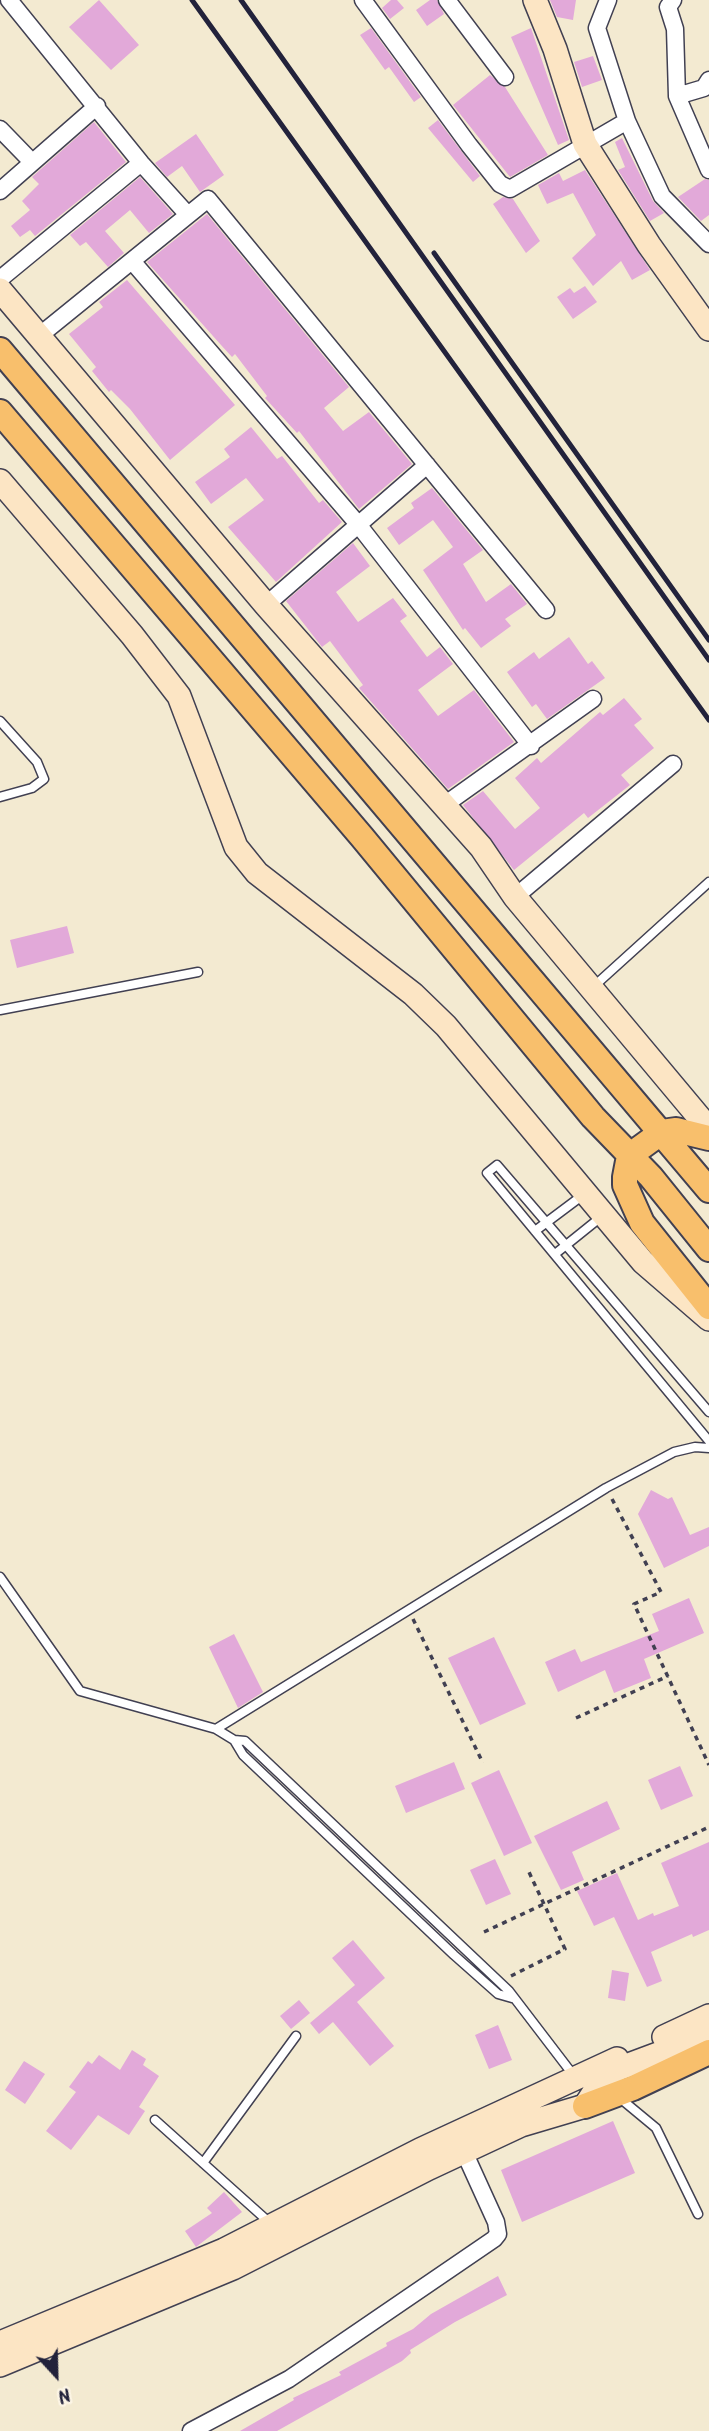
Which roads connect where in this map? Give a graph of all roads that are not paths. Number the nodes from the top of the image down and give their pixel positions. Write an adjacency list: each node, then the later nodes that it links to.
1 (9, 0): 10 (street)
2 (363, 0): 13 (street)
3 (447, 0): 7 (street)
4 (535, 0): 13 (street)
5 (608, 0): 11 (street)
6 (673, 0): 9 (street)
7 (505, 77)
8 (709, 80): 9 (street)
9 (677, 96): 16 (street)
10 (97, 106): 14 (street); 15 (street)
11 (627, 121): 13 (street); 19 (street)
12 (0, 129): 14 (street)
13 (584, 144): 23 (street)
14 (32, 162): 17 (street)
15 (141, 163): 18 (street); 21 (street)
16 (709, 170)
17 (0, 191)
18 (188, 215): 20 (street); 27 (street)
19 (709, 244)
20 (132, 261): 24 (street); 29 (street)
21 (0, 279)
22 (0, 290): 24 (street)
23 (709, 329)
24 (39, 336): 30 (street)
25 (0, 349): 44 (main road)
26 (0, 411): 46 (main road)
27 (427, 465): 29 (street); 31 (street)
28 (0, 481): 48 (street)
29 (357, 523): 30 (street); 34 (street)
30 (266, 605): 37 (street)
31 (546, 610)
32 (593, 699): 34 (street)
33 (0, 721): 36 (lane)
34 (531, 746): 37 (street)
35 (673, 764): 39 (street)
36 (0, 797)
37 (443, 806): 39 (street)
38 (709, 882): 41 (lane)
39 (515, 897): 41 (street)
40 (198, 972): 42 (lane)
41 (591, 988): 43 (street)
42 (0, 1010)
43 (709, 1129)
44 (662, 1132): 45 (main road); 46 (main road); 47 (main road)
45 (709, 1138)
46 (629, 1156): 53 (main road); 55 (main road)
47 (709, 1190)
48 (586, 1192): 49 (street); 50 (lane)
49 (604, 1215): 52 (lane); 56 (street)
50 (546, 1222): 51 (lane); 51 (lane); 52 (lane)
51 (535, 1231): 54 (lane)
52 (566, 1245): 54 (lane); 57 (lane)
53 (709, 1249)
54 (555, 1254): 58 (lane)
55 (709, 1307)
56 (709, 1319)
57 (709, 1412)
58 (709, 1441)
59 (709, 1448): 61 (lane)
60 (0, 1577): 61 (lane)
61 (216, 1729): 62 (lane)
62 (234, 1740): 63 (lane); 63 (lane)
63 (512, 1998): 68 (lane)
64 (709, 2016): 68 (street)
65 (709, 2035): 70 (street)
66 (296, 2036): 73 (lane)
67 (709, 2052): 69 (main road)
68 (576, 2078): 72 (street)
69 (624, 2091): 70 (main road); 74 (lane)
70 (585, 2106): 72 (street)
71 (155, 2120): 73 (lane)
72 (459, 2143): 75 (street); 77 (street); 78 (street)
73 (203, 2163): 75 (lane)
74 (698, 2214)
75 (272, 2225): 76 (street)
76 (0, 2343)
77 (0, 2365)
78 (191, 2431)

